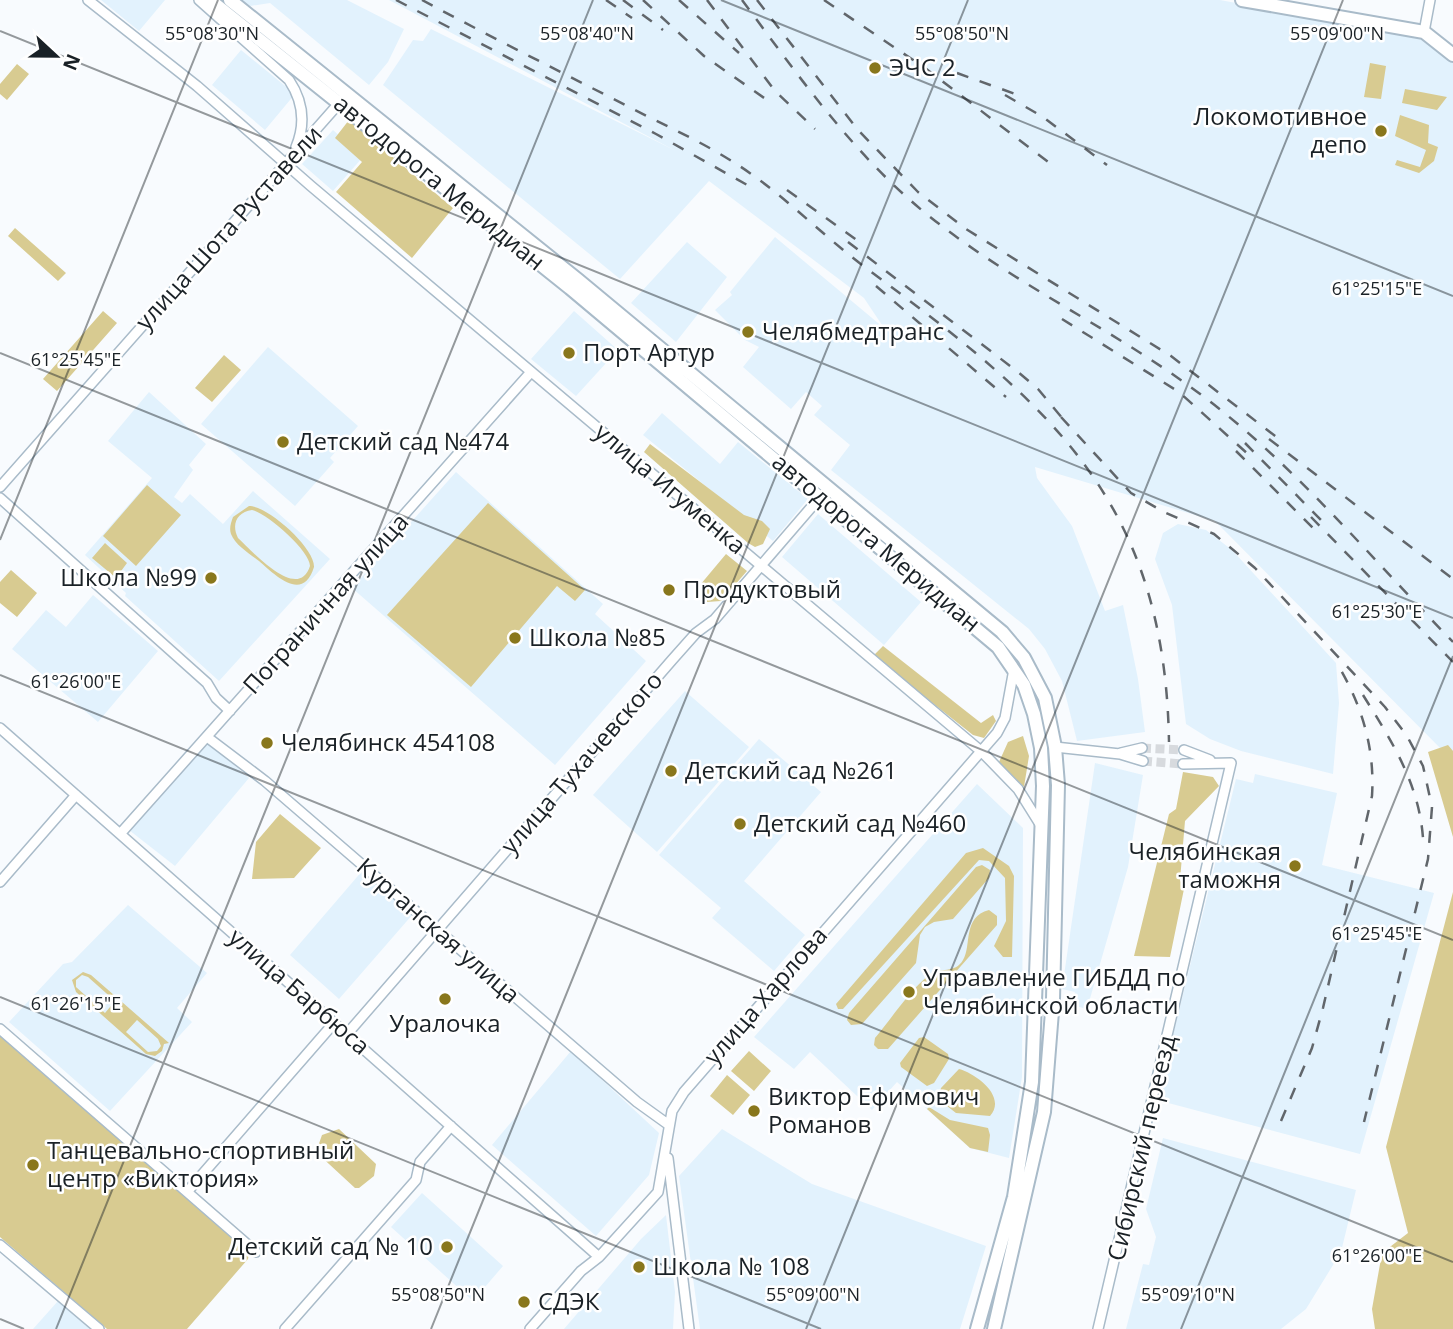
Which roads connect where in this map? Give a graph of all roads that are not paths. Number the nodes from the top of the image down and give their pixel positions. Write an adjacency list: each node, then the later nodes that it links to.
1 (88, 0): 10 (street, улица Игуменка)
2 (199, 0): 10 (street)
3 (210, 0): 9 (main road, автодорога Меридиан)
4 (230, 0): 9 (main road, автодорога Меридиан)
5 (1242, 0): 7 (main road)
6 (1430, 0): 7 (street)
7 (1424, 32): 8 (main road)
8 (1453, 55)
9 (343, 99): 10 (street, улица Шота Руставели); 13 (main road, автодорога Меридиан); 20 (main road, автодорога Меридиан)
10 (290, 159): 11 (street, улица Игуменка); 12 (street, улица Шота Руставели)
11 (531, 372): 15 (street, улица Игуменка); 17 (street, Пограничная улица)
12 (0, 488)
13 (821, 496): 15 (street, улица Тухачевского); 16 (main road, автодорога Меридиан)
14 (0, 498): 17 (street)
15 (761, 566): 23 (street, улица Игуменка); 32 (street, улица Тухачевского)
16 (1014, 667): 23 (street, улица Харлова); 29 (main road, автодорога Меридиан)
17 (230, 711): 19 (street, Пограничная улица)
18 (0, 728): 28 (street, улица Барбюса)
19 (207, 737): 30 (street, Пограничная улица); 32 (street, Курганская улица)
20 (1055, 747): 24 (street); 50 (main road, автодорога Меридиан)
21 (1142, 748): 24 (street)
22 (1184, 750): 26 (street)
23 (982, 752): 29 (street, улица Игуменка); 36 (street, улица Харлова)
24 (1120, 754): 25 (street)
25 (1143, 761)
26 (1214, 762): 27 (street); 51 (street, Сибирский переезд)
27 (1183, 764)
28 (76, 795): 30 (street, улица Барбюса); 31 (street)
29 (1042, 827): 49 (main road, автодорога Меридиан)
30 (120, 834): 33 (street, улица Барбюса)
31 (0, 882)
32 (436, 929): 35 (street, улица Тухачевского); 36 (street, Курганская улица)
33 (334, 1023): 35 (street, улица Барбюса); 39 (street)
34 (0, 1029): 39 (street)
35 (347, 1034): 37 (street, улица Барбюса)
36 (669, 1125): 38 (street, улица Харлова)
37 (451, 1126): 44 (street, улица Барбюса); 46 (street)
38 (666, 1146): 40 (street, улица Харлова); 41 (street)
39 (187, 1192): 43 (street)
40 (658, 1192): 41 (street); 44 (street)
41 (675, 1200): 48 (street)
42 (0, 1245): 45 (street)
43 (256, 1252)
44 (599, 1257): 47 (street)
45 (99, 1329)
46 (285, 1329)
47 (530, 1329)
48 (689, 1329)
49 (977, 1329)
50 (994, 1329)
51 (1098, 1329)

